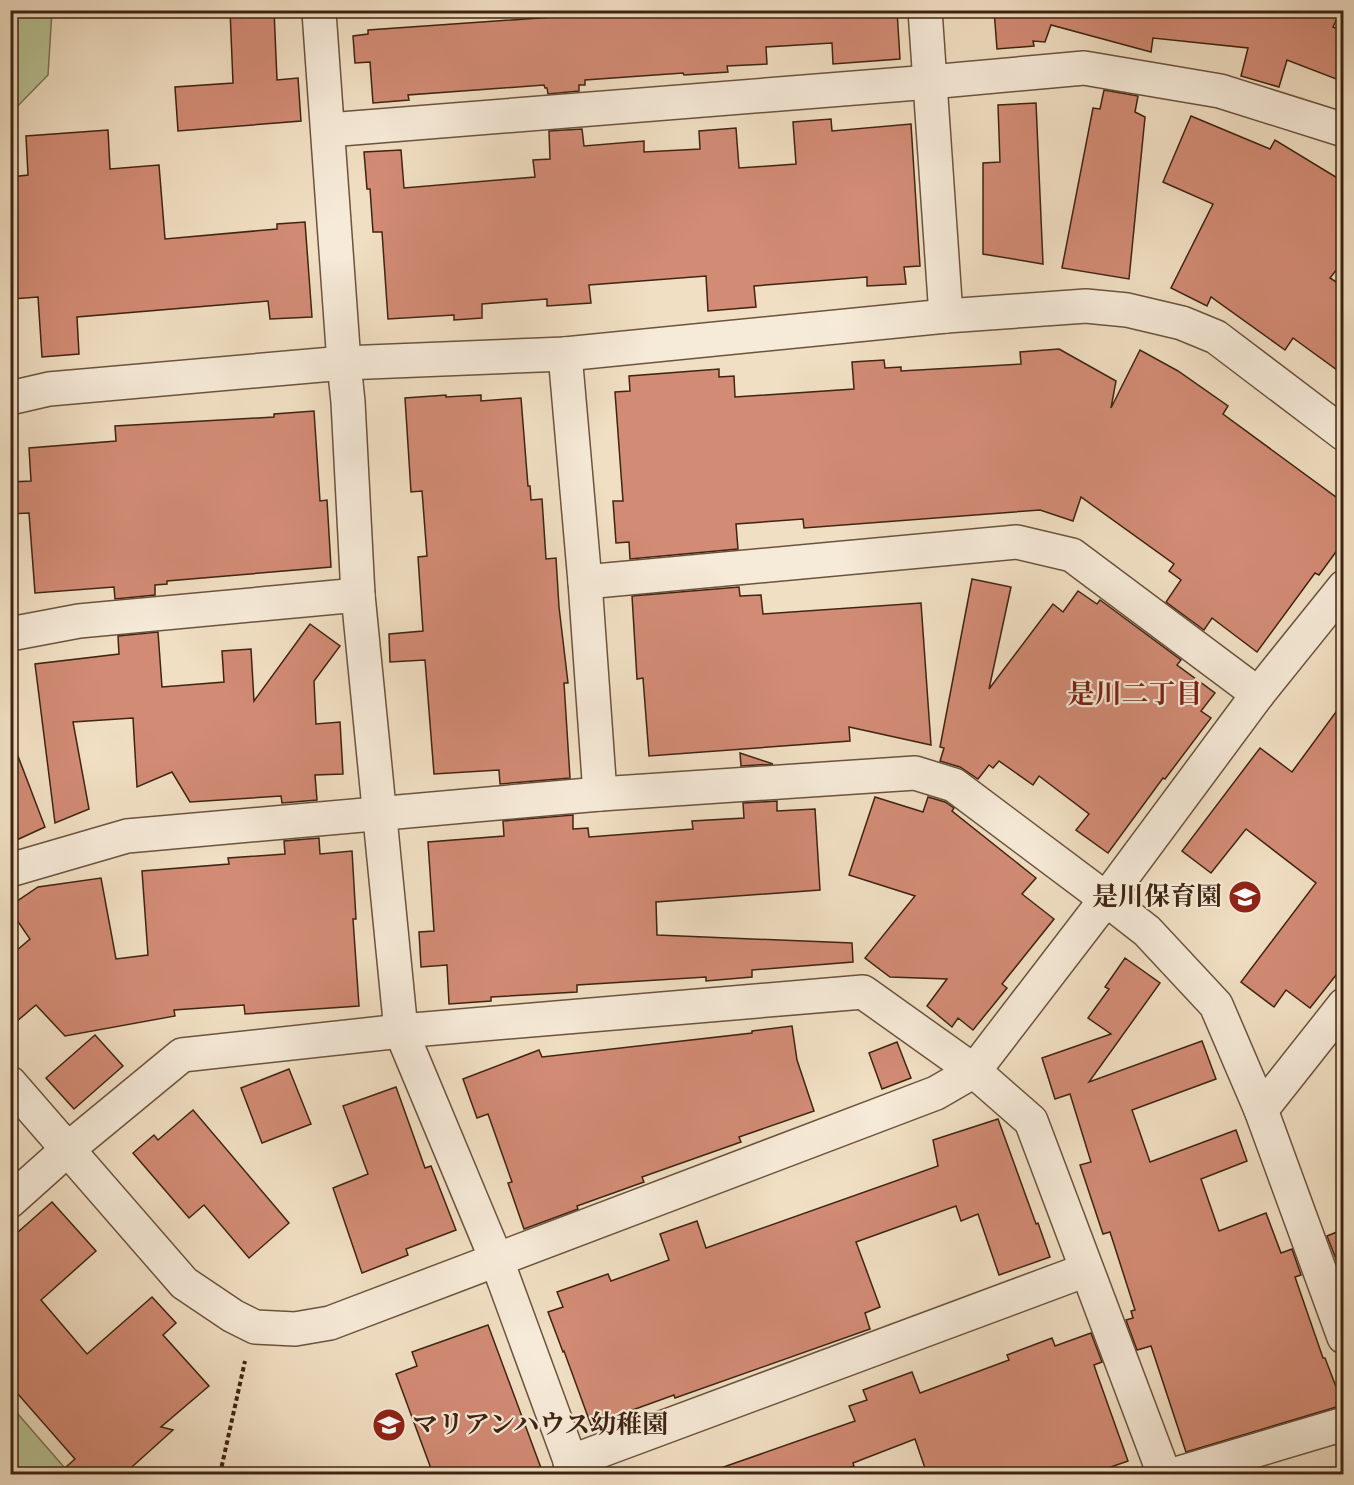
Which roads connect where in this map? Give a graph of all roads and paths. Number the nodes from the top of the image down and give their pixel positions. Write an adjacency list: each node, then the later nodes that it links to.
1 (321, 10): 4 (street)
2 (925, 10): 3 (street)
3 (930, 82): 4 (street); 5 (street); 6 (street)
4 (328, 130): 8 (street)
5 (1344, 130)
6 (946, 316): 7 (street); 10 (street)
7 (565, 354): 8 (street); 11 (street)
8 (344, 363): 9 (street); 13 (street)
9 (10, 398)
10 (1344, 434)
11 (585, 582): 15 (street); 16 (street)
12 (1344, 587): 15 (street)
13 (358, 596): 14 (street); 17 (street)
14 (10, 634)
15 (1258, 694): 19 (street)
16 (600, 794): 17 (street); 19 (street)
17 (380, 814): 18 (street); 21 (street)
18 (10, 870)
19 (1106, 899): 22 (street); 24 (street)
20 (1344, 1005): 24 (street)
21 (401, 1031): 22 (street); 25 (street); 27 (street)
22 (974, 1071): 27 (street); 28 (street)
23 (10, 1083): 25 (street)
24 (1261, 1110): 30 (street)
25 (68, 1149): 26 (street); 29 (street)
26 (10, 1201)
27 (497, 1261): 29 (street); 32 (street)
28 (1086, 1270): 32 (street); 34 (street)
29 (255, 1327): 33 (path)
30 (1344, 1337)
31 (1344, 1424): 35 (street)
32 (572, 1468)
33 (220, 1474)
34 (1164, 1474)
35 (1176, 1474)

